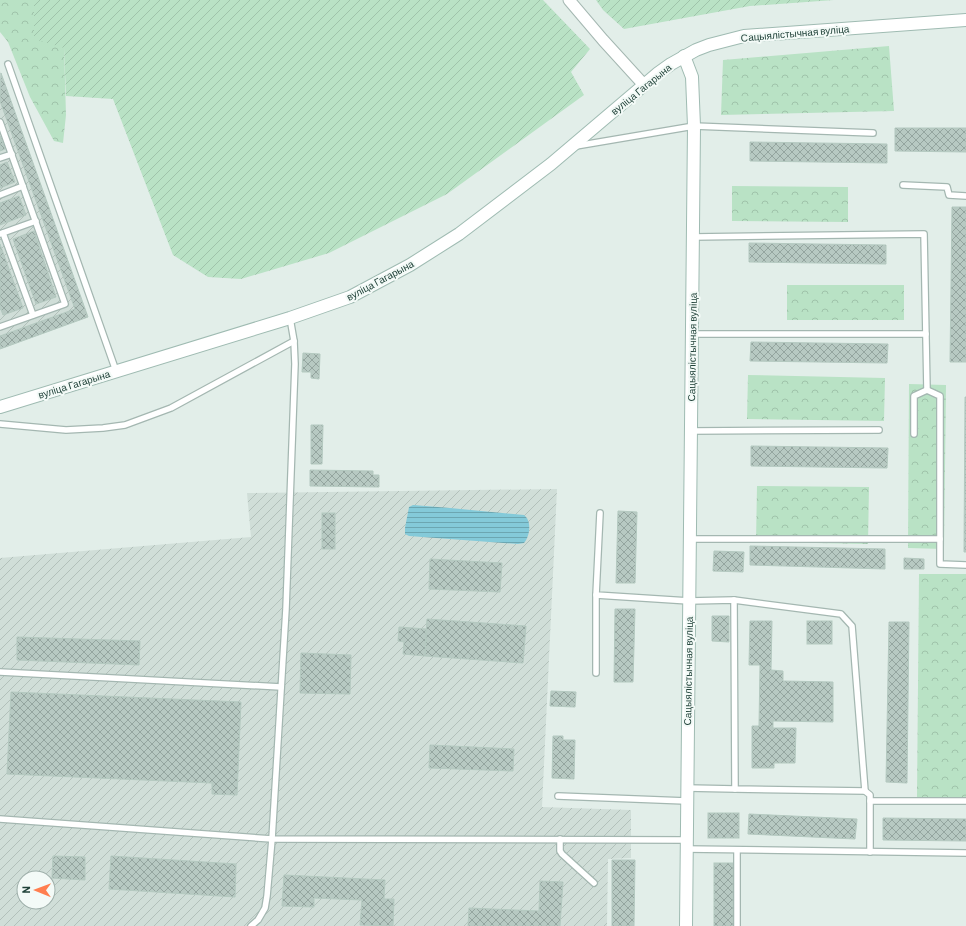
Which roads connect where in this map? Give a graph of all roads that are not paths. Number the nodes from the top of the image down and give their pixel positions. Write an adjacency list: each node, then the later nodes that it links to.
1 (569, 0): 5 (street)
2 (966, 20): 3 (main road, Сацыялістычная вуліца)
3 (684, 56): 5 (main road, вуліца Гагарына); 7 (main road, Сацыялістычная вуліца)
4 (8, 64): 25 (lane)
5 (644, 85): 9 (main road, вуліца Гагарына)
6 (0, 122): 10 (lane)
7 (694, 126): 8 (lane); 9 (lane); 18 (main road, Сацыялістычная вуліца)
8 (872, 133)
9 (572, 147): 20 (main road, вуліца Гагарына)
10 (12, 154): 11 (lane); 13 (lane)
11 (0, 158)
12 (903, 185): 15 (lane)
13 (23, 186): 14 (lane); 16 (lane)
14 (0, 195)
15 (966, 196)
16 (36, 221): 17 (lane); 19 (lane)
17 (2, 234): 19 (lane)
18 (693, 237): 22 (main road, Сацыялістычная вуліца); 23 (lane)
19 (33, 315): 21 (lane)
20 (290, 318): 24 (lane); 25 (main road, вуліца Гагарына)
21 (0, 327)
22 (692, 334): 23 (lane); 30 (main road, Сацыялістычная вуліца)
23 (926, 334): 26 (lane)
24 (294, 341): 28 (lane); 41 (lane)
25 (116, 371): 27 (main road, вуліца Гагарына)
26 (927, 390): 31 (lane); 34 (lane)
27 (0, 407)
28 (0, 424)
29 (879, 430): 30 (lane)
30 (691, 431): 33 (main road, Сацыялістычная вуліца)
31 (914, 434)
32 (600, 513): 36 (lane)
33 (690, 539): 34 (lane); 38 (main road, Сацыялістычная вуліца)
34 (940, 539): 35 (lane)
35 (966, 565)
36 (596, 595): 38 (lane); 40 (lane)
37 (734, 600): 38 (lane); 43 (lane); 44 (lane)
38 (689, 601): 42 (main road, Сацыялістычная вуліца)
39 (0, 672): 41 (lane)
40 (596, 674)
41 (281, 687): 50 (lane)
42 (687, 788): 43 (lane); 46 (main road, Сацыялістычная вуліца)
43 (735, 789): 44 (lane)
44 (865, 791): 47 (lane)
45 (558, 796): 46 (lane)
46 (686, 801): 52 (main road, Сацыялістычная вуліца)
47 (870, 801): 48 (lane); 54 (lane)
48 (966, 801)
49 (0, 819): 50 (lane)
50 (272, 839): 51 (lane); 57 (lane)
51 (560, 839): 52 (lane); 56 (lane)
52 (686, 844): 53 (lane); 58 (main road, Сацыялістычная вуліца)
53 (737, 850): 54 (lane); 59 (lane)
54 (870, 852): 55 (lane)
55 (966, 853)
56 (594, 883)
57 (251, 926)
58 (686, 926)
59 (737, 926)

